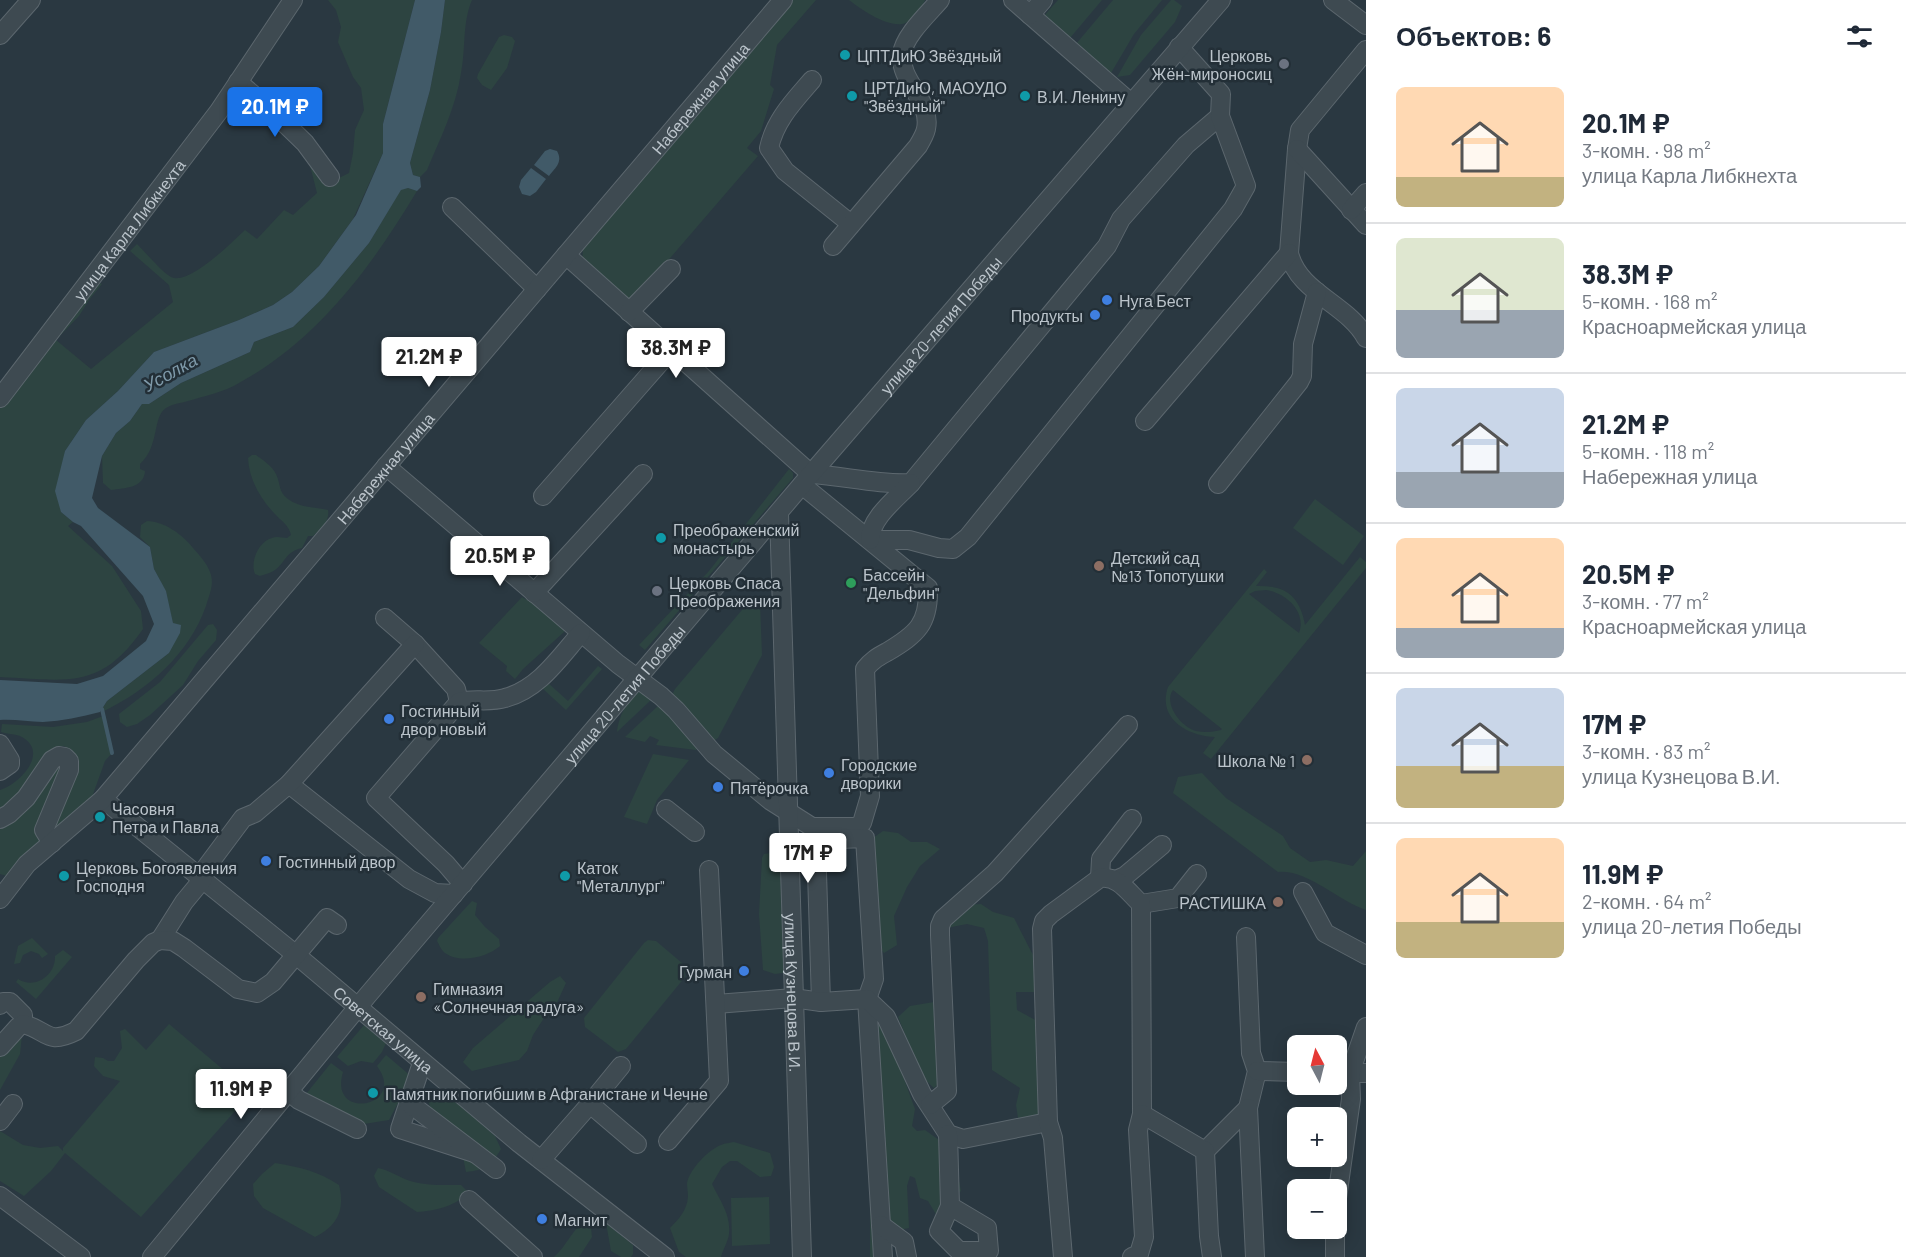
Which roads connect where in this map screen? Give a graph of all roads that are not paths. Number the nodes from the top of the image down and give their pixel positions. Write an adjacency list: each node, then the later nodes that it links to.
1 (31, 0): 11 (street)
2 (293, 0): 15 (street, улица Карла Либкнехта)
3 (783, 0): 27 (street, Набережная улица)
4 (940, 0): 23 (street)
5 (1013, 0): 9 (street)
6 (1042, 0): 9 (street)
7 (1221, 0): 12 (street, улица 20-летия Победы)
8 (1334, 0): 10 (street)
9 (1030, 15): 16 (street)
10 (1366, 25)
11 (0, 35)
12 (1179, 47): 16 (street, улица 20-летия Победы); 17 (street)
13 (1366, 50): 18 (street)
14 (812, 80): 23 (street)
15 (238, 82): 19 (street); 34 (street, улица Карла Либкнехта)
16 (1131, 103): 38 (street, улица 20-летия Победы)
17 (1220, 116): 39 (street); 43 (street)
18 (1297, 149): 22 (street); 26 (street)
19 (330, 177)
20 (1366, 193): 22 (street)
21 (452, 207): 29 (street)
22 (1351, 210): 24 (street)
23 (851, 224): 25 (street)
24 (1366, 225)
25 (833, 246)
26 (1289, 253): 30 (street); 35 (street)
27 (566, 255): 29 (street, Набережная улица); 31 (street)
28 (671, 269): 31 (street)
29 (537, 289): 36 (street, Набережная улица)
30 (1317, 292): 32 (street); 40 (street)
31 (629, 312): 33 (street)
32 (1366, 338)
33 (671, 350): 38 (street); 41 (street)
34 (3, 386)
35 (1145, 421)
36 (386, 466): 44 (street); 54 (street, Набережная улица)
37 (643, 474): 44 (street)
38 (807, 480): 39 (street); 42 (street, улица 20-летия Победы); 43 (street)
39 (911, 483): 43 (street)
40 (1218, 484)
41 (543, 496)
42 (779, 513): 48 (street, улица 20-летия Победы); 56 (street, улица Кузнецова В.И.)
43 (870, 540): 59 (street)
44 (534, 592): 46 (street)
45 (385, 618): 47 (street)
46 (581, 633): 48 (street); 49 (street)
47 (415, 644): 49 (street); 53 (street)
48 (637, 679): 56 (street); 67 (street, улица 20-летия Победы)
49 (459, 702): 67 (street)
50 (1128, 725): 95 (street)
51 (0, 744): 52 (street)
52 (0, 771)
53 (289, 784): 65 (street); 67 (street)
54 (103, 799): 61 (street, Набережная улица); 65 (street, Советская улица)
55 (666, 809): 60 (street)
56 (787, 812): 59 (street); 77 (street, улица Кузнецова В.И.)
57 (0, 819): 61 (street)
58 (1132, 819): 66 (street)
59 (805, 824): 71 (street)
60 (695, 832)
61 (52, 843): 69 (street, Набережная улица)
62 (1162, 845): 66 (street)
63 (709, 870): 80 (street)
64 (1197, 874): 70 (street)
65 (201, 878): 74 (street); 75 (street, Советская улица)
66 (1108, 879): 70 (street); 99 (street)
67 (459, 889): 82 (street, улица 20-летия Победы)
68 (1303, 892): 76 (street)
69 (0, 899)
70 (1141, 904): 97 (street)
71 (818, 906): 78 (street); 79 (street)
72 (337, 925): 75 (street)
73 (1246, 937): 88 (street)
74 (160, 940): 75 (street); 83 (street)
75 (296, 954): 82 (street, Советская улица)
76 (1366, 955)
77 (793, 998): 79 (street); 80 (street); 119 (street, улица Кузнецова В.И.)
78 (867, 999): 79 (street); 95 (street); 112 (street)
79 (821, 1002)
80 (716, 1004): 102 (street)
81 (0, 1005): 83 (street)
82 (358, 1006): 86 (street, Советская улица); 91 (street, улица 20-летия Победы)
83 (23, 1024): 85 (street)
84 (1366, 1027): 90 (street)
85 (0, 1047)
86 (422, 1063): 92 (street); 106 (street, Советская улица)
87 (621, 1066): 94 (street)
88 (1257, 1071): 89 (street); 96 (street)
89 (1287, 1072)
90 (1351, 1073): 108 (street)
91 (288, 1091): 100 (street); 116 (street, улица 20-летия Победы)
92 (409, 1103): 105 (street); 105 (street)
93 (13, 1104): 98 (street)
94 (590, 1104): 103 (street); 106 (street)
95 (930, 1105): 101 (street)
96 (1248, 1108): 104 (street); 125 (street)
97 (1142, 1114): 104 (street); 123 (street)
98 (0, 1121)
99 (1048, 1122): 101 (street); 122 (street)
100 (357, 1129)
101 (948, 1134): 111 (street)
102 (668, 1141)
103 (637, 1144)
104 (1205, 1151): 124 (street)
105 (474, 1153): 107 (street)
106 (541, 1160): 114 (street, Советская улица)
107 (496, 1170)
108 (1340, 1179)
109 (0, 1196): 115 (street)
110 (469, 1200): 117 (street)
111 (950, 1206)
112 (881, 1225): 120 (street); 121 (street)
113 (1335, 1239): 126 (street)
114 (644, 1251): 118 (street, Советская улица)
115 (81, 1257)
116 (152, 1257)
117 (532, 1257)
118 (665, 1257)
119 (802, 1257)
120 (883, 1257)
121 (907, 1257)
122 (1063, 1257)
123 (1132, 1257)
124 (1212, 1257)
125 (1255, 1257)
126 (1335, 1257)

